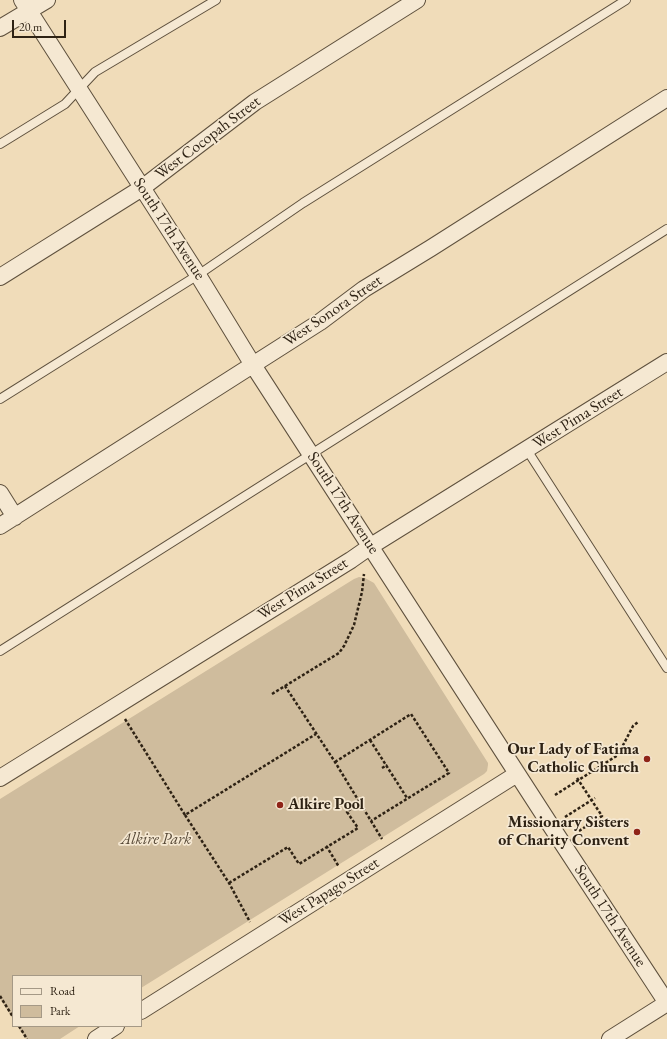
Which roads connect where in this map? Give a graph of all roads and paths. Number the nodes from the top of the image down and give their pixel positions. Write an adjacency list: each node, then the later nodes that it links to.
1 (47, 0): 5 (street)
2 (216, 0): 7 (lane)
3 (417, 0): 10 (street, West Cocopah Street)
4 (626, 0): 12 (lane)
5 (25, 5): 6 (street); 7 (street, South 17th Avenue)
6 (0, 28)
7 (79, 89): 9 (lane); 10 (street, South 17th Avenue)
8 (667, 98): 15 (street, West Sonora Street)
9 (0, 144)
10 (142, 188): 12 (street, South 17th Avenue); 13 (street, West Cocopah Street)
11 (667, 229): 18 (lane)
12 (198, 275): 15 (street, South 17th Avenue); 16 (lane)
13 (0, 277)
14 (667, 362): 17 (street, West Pima Street)
15 (253, 364): 18 (street, South 17th Avenue); 20 (street, West Sonora Street)
16 (0, 399)
17 (527, 450): 22 (street, West Pima Street); 25 (lane)
18 (311, 454): 22 (street, South 17th Avenue); 24 (lane)
19 (0, 493): 20 (street)
20 (15, 517): 21 (street, West Sonora Street)
21 (0, 526)
22 (371, 546): 35 (street, South 17th Avenue); 36 (street, West Pima Street)
23 (364, 574): 26 (path)
24 (0, 651)
25 (667, 668)
26 (285, 686): 27 (path); 30 (path)
27 (272, 694)
28 (125, 718): 43 (path)
29 (638, 722): 37 (path)
30 (316, 734): 32 (path); 43 (path)
31 (370, 740): 32 (path); 33 (path); 39 (path)
32 (334, 762): 42 (path)
33 (386, 766): 34 (path); 39 (path)
34 (382, 768)
35 (517, 774): 45 (street, South 17th Avenue); 54 (street, West Papago Street)
36 (0, 778)
37 (578, 779): 38 (path); 41 (path)
38 (555, 795)
39 (407, 798): 44 (path)
40 (595, 798): 41 (path)
41 (592, 800): 45 (path); 46 (path)
42 (358, 802): 44 (path); 48 (path)
43 (186, 815): 50 (path)
44 (371, 821): 47 (path)
45 (551, 826): 53 (street, South 17th Avenue)
46 (579, 831)
47 (382, 840)
48 (326, 846): 49 (path); 50 (path)
49 (339, 867)
50 (229, 883): 51 (path)
51 (251, 922)
52 (0, 996): 55 (path)
53 (667, 1003): 60 (street)
54 (142, 1009)
55 (12, 1014)
56 (20, 1027): 58 (path)
57 (114, 1027): 59 (street)
58 (27, 1039)
59 (96, 1039)
60 (610, 1039)

